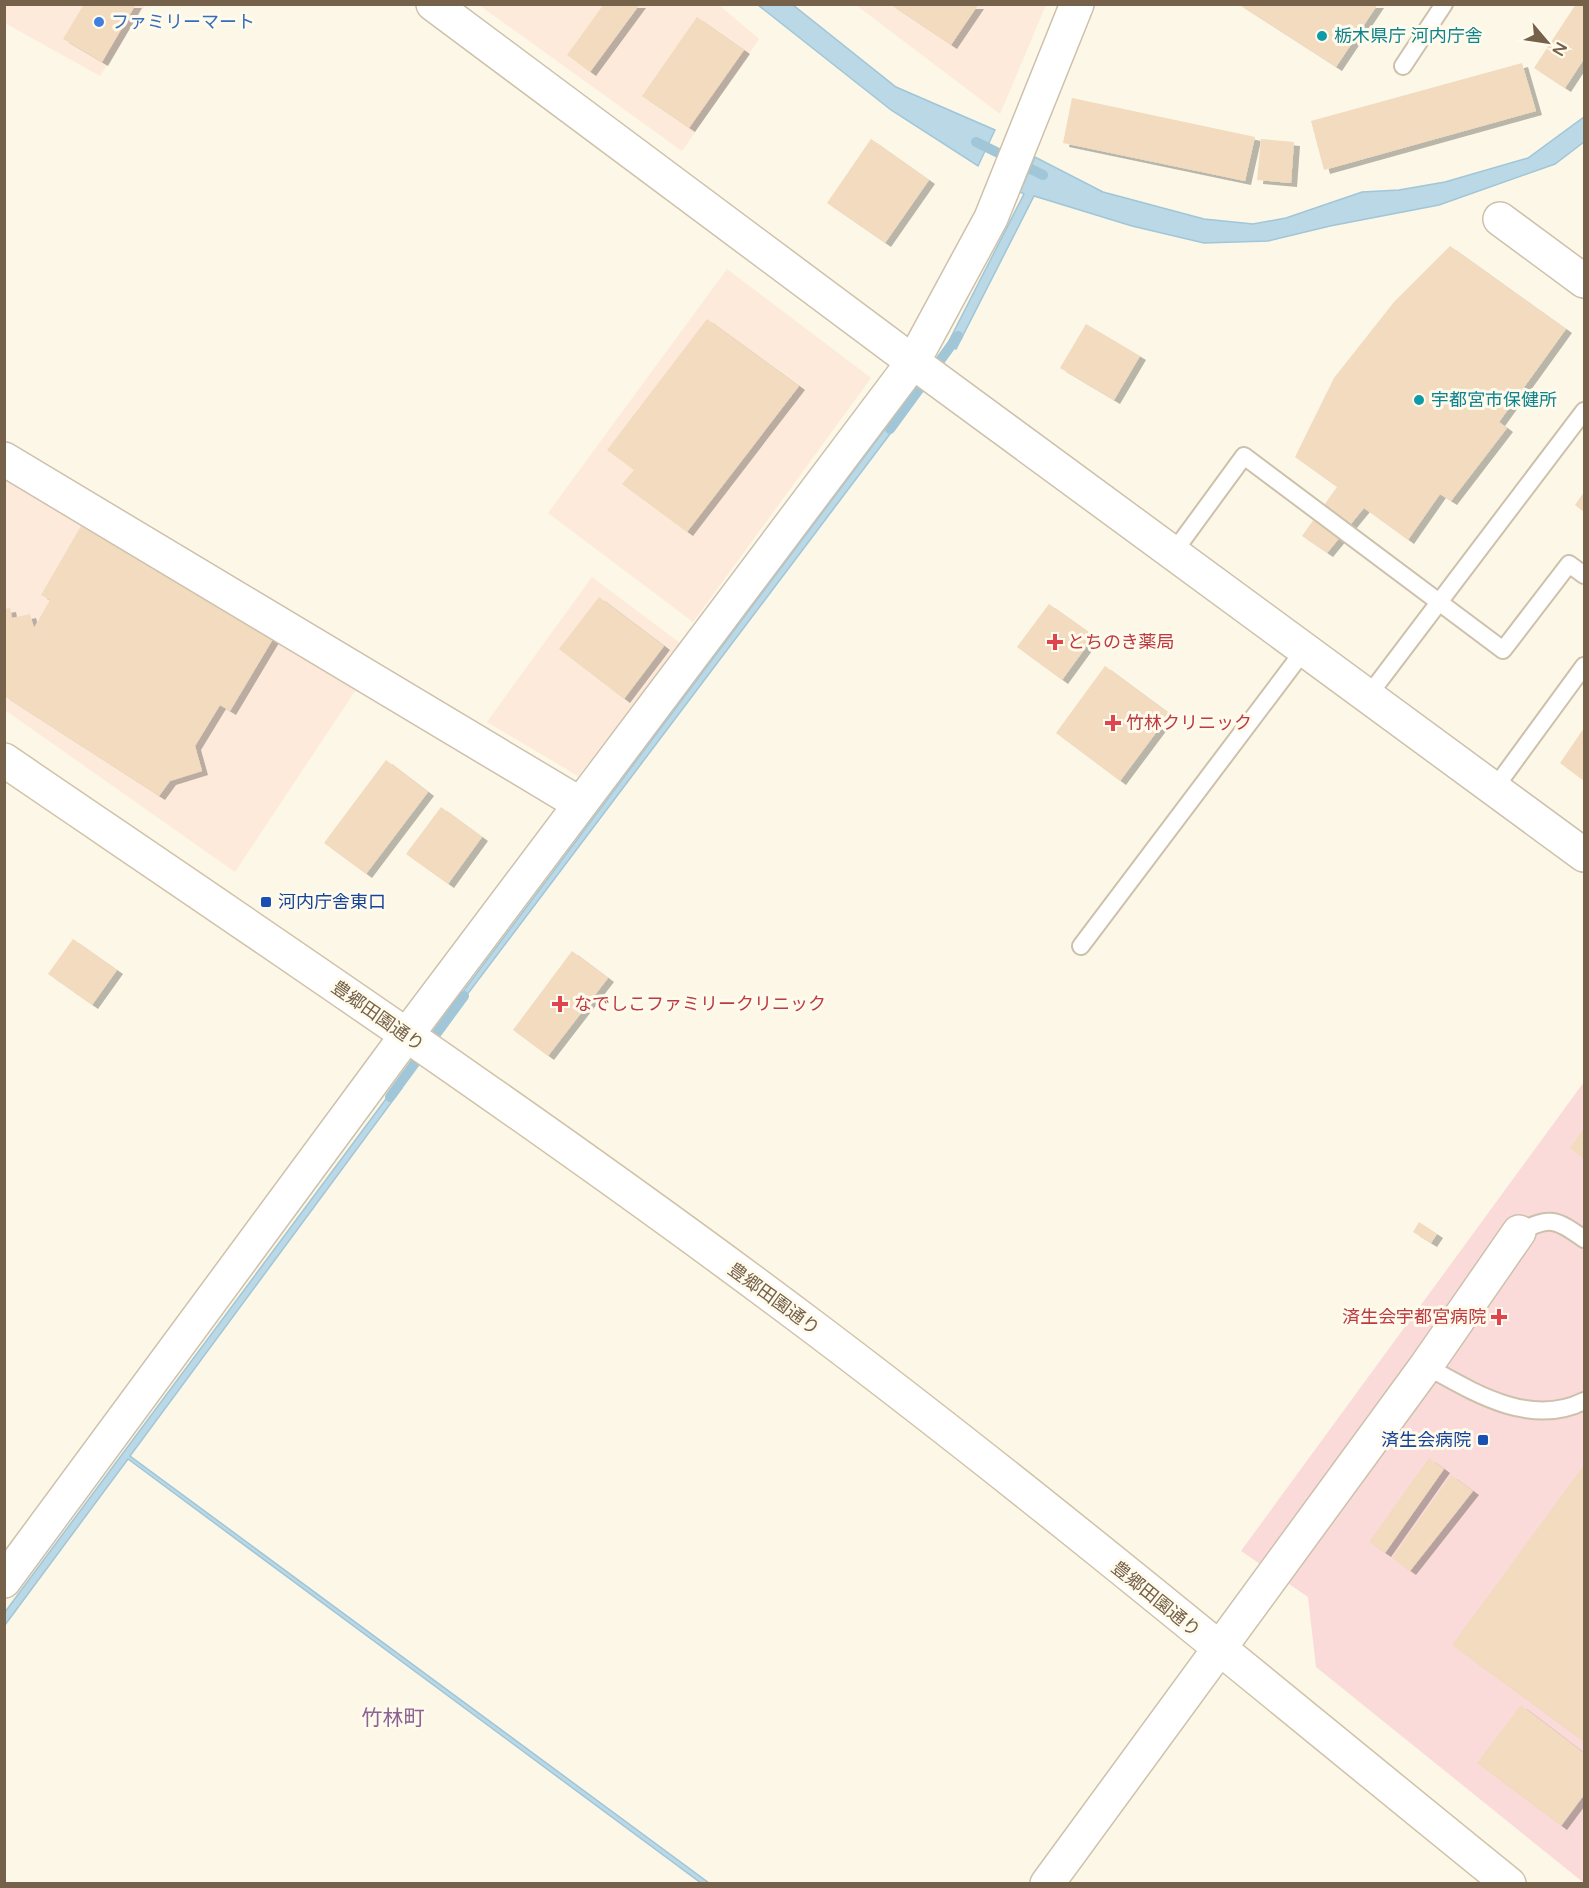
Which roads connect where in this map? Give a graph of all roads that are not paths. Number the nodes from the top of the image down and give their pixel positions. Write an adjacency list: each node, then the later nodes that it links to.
1 (433, 4): 7 (street)
2 (1077, 4): 7 (street)
3 (1444, 4): 4 (lane)
4 (1403, 66)
5 (1500, 219): 6 (street)
6 (1584, 281)
7 (913, 362): 10 (street); 18 (street)
8 (1584, 411): 12 (lane)
9 (4, 459): 18 (street)
10 (1173, 553): 12 (lane); 13 (street)
11 (1584, 575): 12 (lane)
12 (1439, 604): 15 (lane)
13 (1305, 650): 15 (street); 20 (lane)
14 (1584, 666): 17 (lane)
15 (1368, 696): 17 (street)
16 (4, 760): 21 (street, 豊郷田園通り)
17 (1494, 789): 19 (street)
18 (580, 804): 21 (street)
19 (1584, 855)
20 (1081, 946)
21 (406, 1036): 26 (street); 27 (street, 豊郷田園通り)
22 (1519, 1232): 23 (lane); 24 (street)
23 (1584, 1239)
24 (1426, 1366): 25 (lane); 27 (street)
25 (1584, 1401)
26 (4, 1581)
27 (1219, 1650): 28 (street); 29 (street, 豊郷田園通り)
28 (1047, 1884)
29 (1509, 1884)

